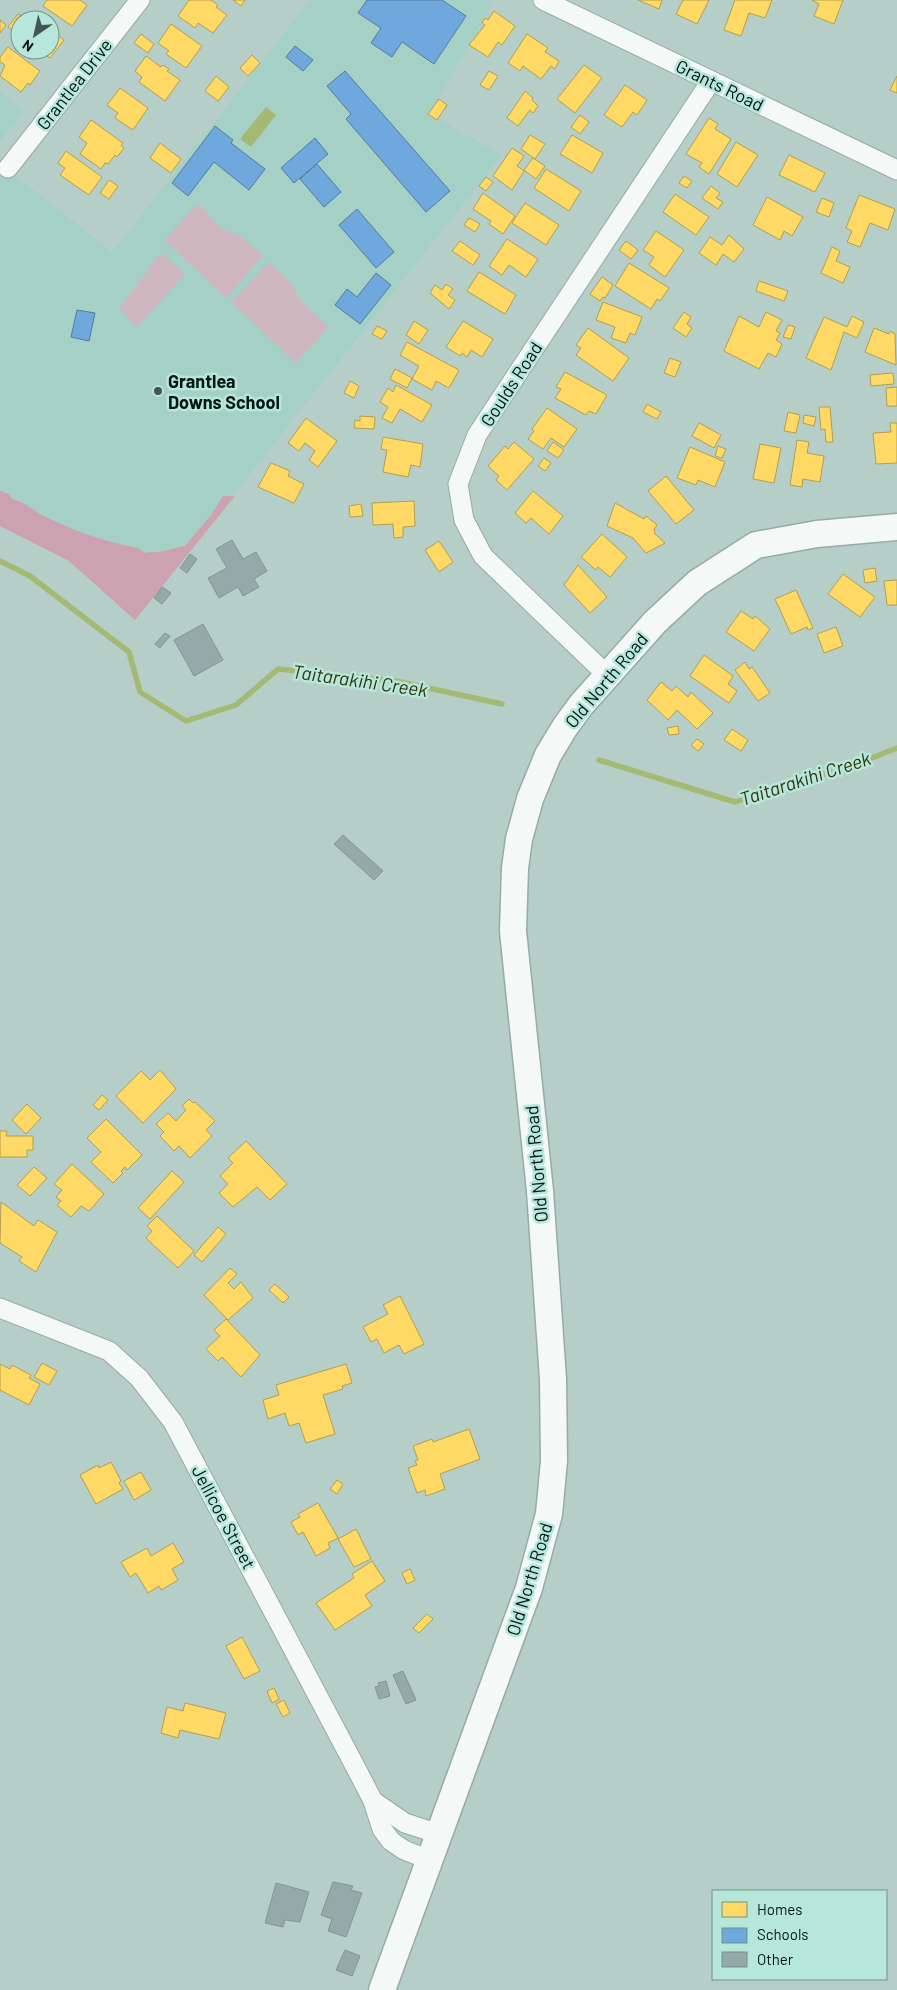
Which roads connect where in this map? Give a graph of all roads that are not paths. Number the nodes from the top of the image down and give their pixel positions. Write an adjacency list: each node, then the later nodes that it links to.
1 (140, 0): 4 (street, Grantlea Drive)
2 (543, 0): 3 (street, Grants Road)
3 (711, 81): 5 (street, Grants Road); 7 (street, Goulds Road)
4 (8, 168)
5 (897, 170)
6 (897, 528): 7 (street, Old North Road)
7 (606, 675): 10 (street, Old North Road)
8 (0, 1308): 9 (street, Jellicoe Street)
9 (373, 1801): 10 (street, Jellicoe Street); 11 (street, Jellicoe Street)
10 (439, 1834): 11 (street, Old North Road)
11 (430, 1860): 12 (street, Old North Road)
12 (382, 1990)

